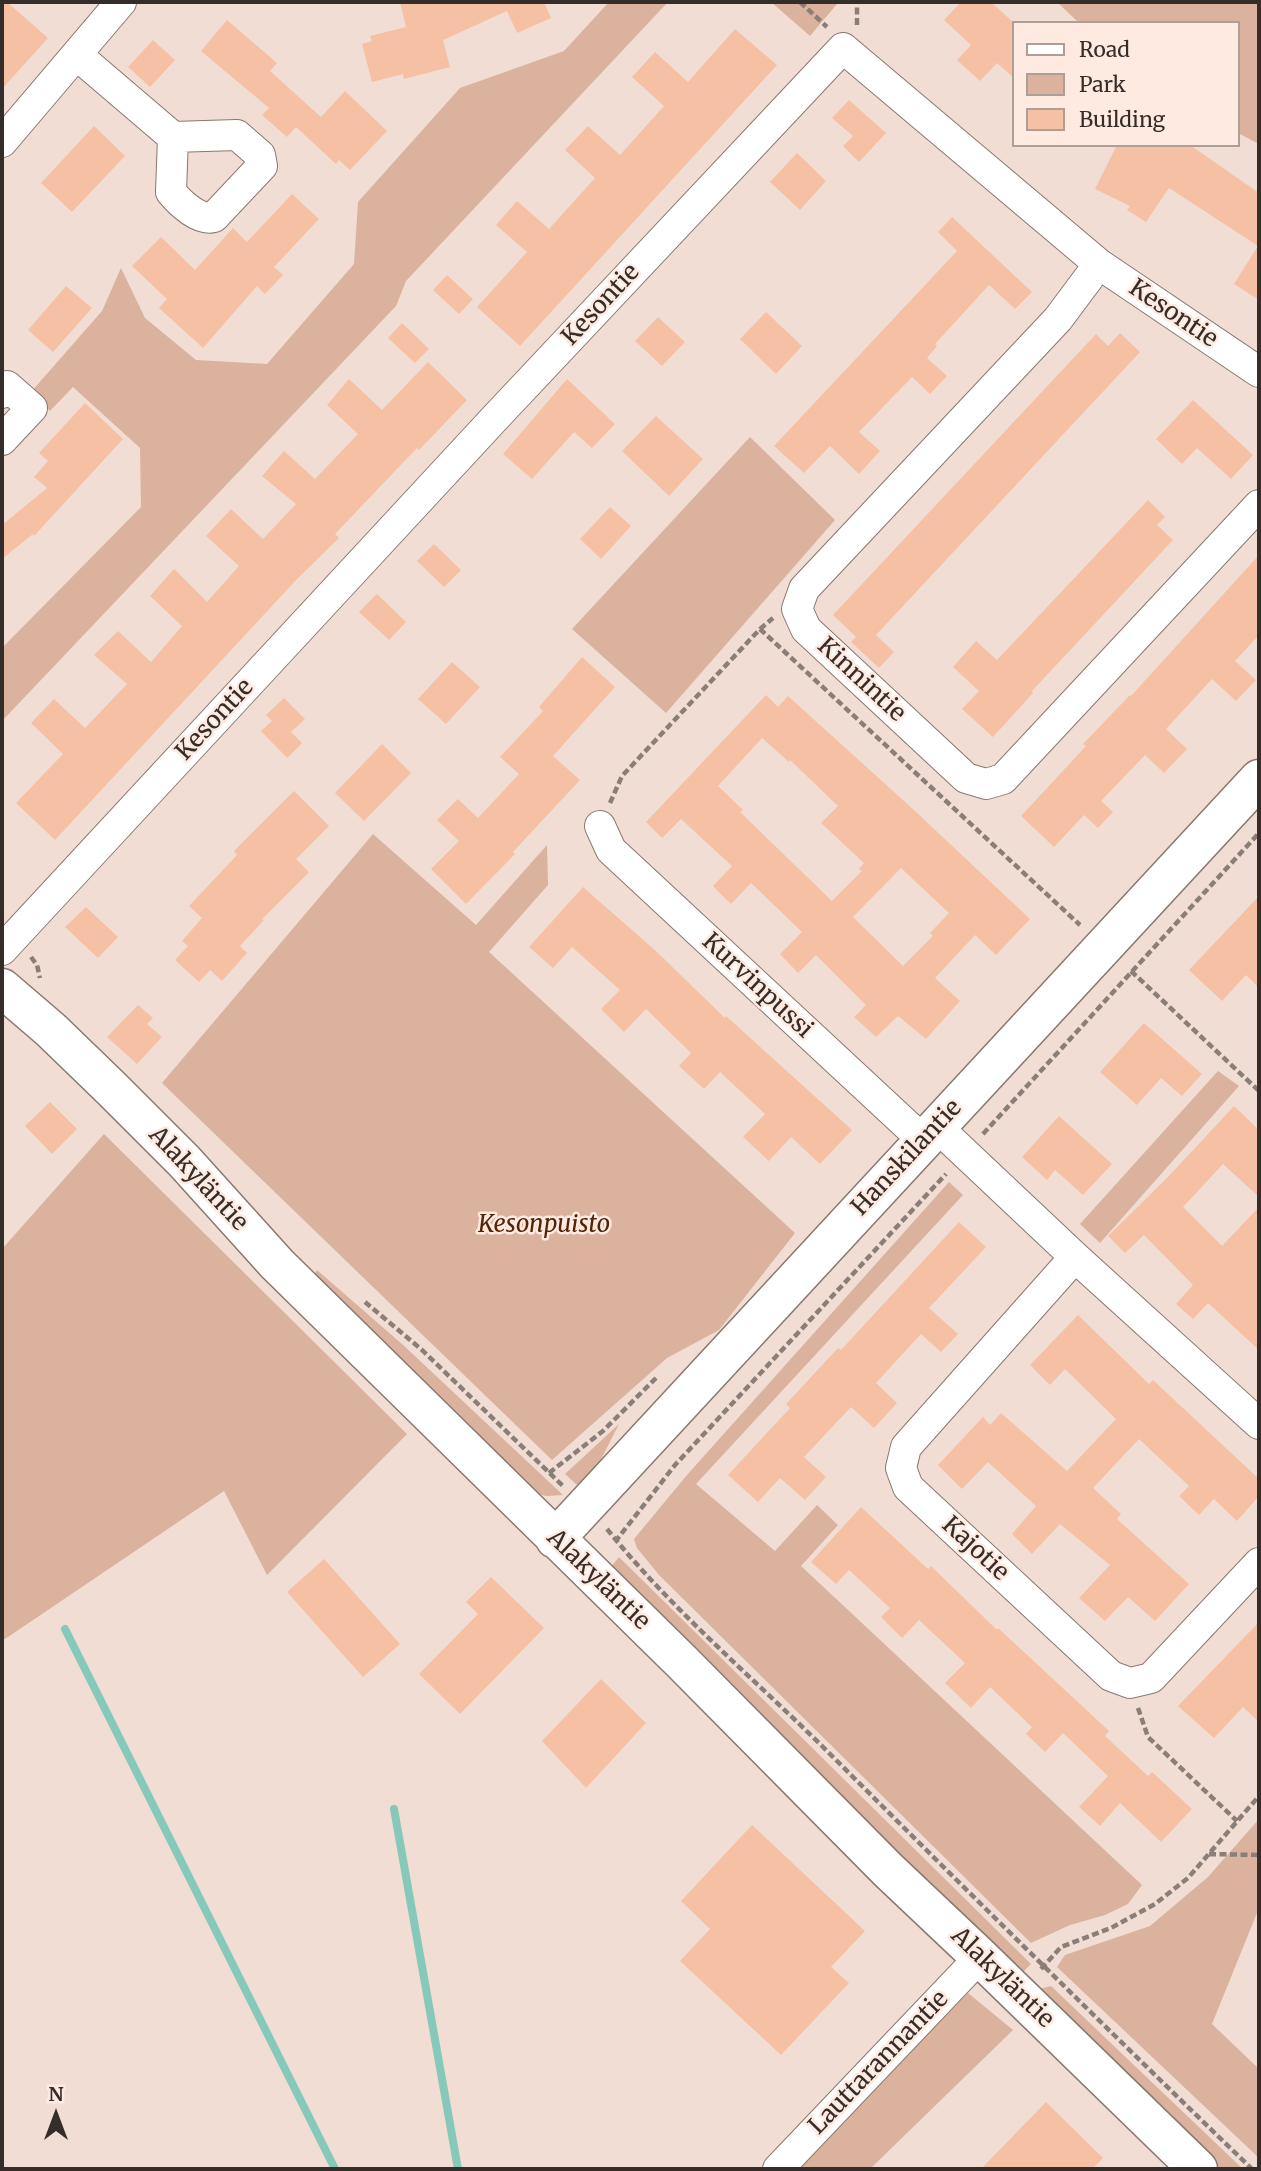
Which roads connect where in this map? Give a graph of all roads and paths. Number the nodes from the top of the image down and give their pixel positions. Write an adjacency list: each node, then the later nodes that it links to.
1 (121, 2): 2 (street)
2 (77, 55): 3 (street); 4 (street)
3 (173, 137)
4 (2, 142)
5 (1099, 264): 6 (street, Kesontie); 9 (street, Kinnintie); 14 (street, Kesontie)
6 (1259, 372)
7 (2, 393): 8 (street)
8 (2, 440)
9 (1259, 505)
10 (1259, 779): 20 (street, Hanskilantie)
11 (600, 826): 13 (path); 20 (street, Kurvinpussi)
12 (1259, 833): 16 (path)
13 (1090, 934)
14 (15, 952): 17 (path)
15 (1123, 964): 16 (path)
16 (1132, 972): 19 (path); 21 (path)
17 (41, 983)
18 (2, 988): 29 (street, Alakyläntie)
19 (1259, 1091)
20 (929, 1133): 21 (street); 29 (street, Hanskilantie)
21 (964, 1154): 22 (street); 30 (path)
22 (1075, 1257): 25 (street); 32 (street, Kajotie)
23 (364, 1301): 26 (path)
24 (656, 1378): 26 (path)
25 (1259, 1424)
26 (549, 1473): 27 (path)
27 (570, 1492)
28 (605, 1525): 30 (path)
29 (555, 1539): 37 (street, Alakyläntie)
30 (617, 1540): 38 (path)
31 (1259, 1563): 32 (street)
32 (1130, 1684): 34 (path)
33 (1259, 1796): 34 (path)
34 (1237, 1821): 35 (path)
35 (1209, 1854): 36 (path); 38 (path)
36 (1259, 1855)
37 (980, 1957): 38 (street, Alakyläntie); 39 (street, Lauttarannantie)
38 (1030, 1980): 40 (street, Alakyläntie); 41 (path)
39 (778, 2169)
40 (1198, 2169)
41 (1252, 2169)

